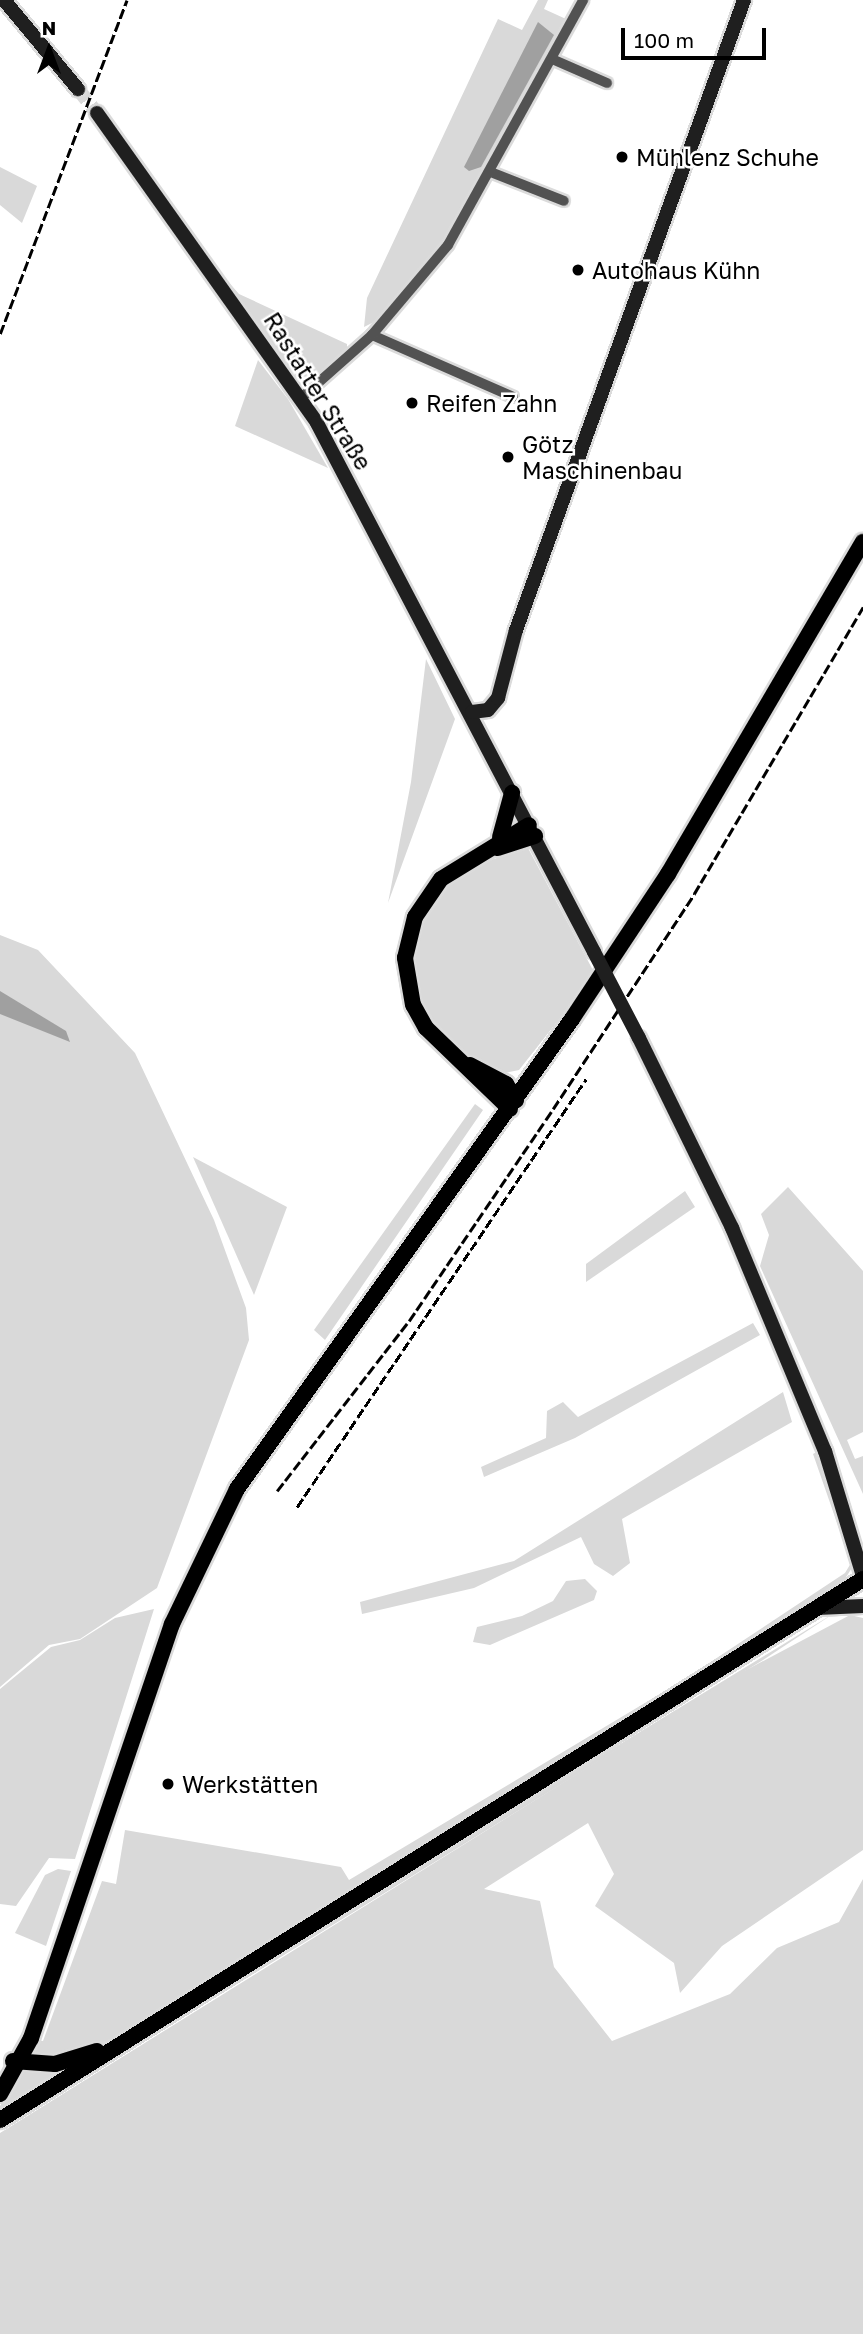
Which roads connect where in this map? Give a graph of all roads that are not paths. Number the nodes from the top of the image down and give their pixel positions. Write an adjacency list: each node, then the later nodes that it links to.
1 (4, 0): 6 (street)
2 (583, 0): 4 (street)
3 (744, 0): 14 (street)
4 (552, 59): 5 (street); 8 (street)
5 (607, 83)
6 (78, 89)
7 (97, 113): 12 (street, Rastatter Straße)
8 (493, 173): 9 (street); 10 (street)
9 (564, 201)
10 (373, 335): 11 (street); 12 (street)
11 (513, 397)
12 (301, 398): 14 (street, Rastatter Straße)
13 (863, 542): 20 (main road)
14 (472, 712): 15 (street, Rastatter Straße)
15 (512, 793): 16 (street, Rastatter Straße); 17 (main road)
16 (532, 831): 17 (main road); 18 (main road); 23 (street, Rastatter Straße, bridge)
17 (500, 837): 18 (main road)
18 (482, 852): 19 (main road)
19 (461, 1062): 21 (main road); 22 (main road)
20 (539, 1067): 21 (main road); 22 (main road)
21 (497, 1077): 22 (main road)
22 (513, 1104): 29 (main road)
23 (850, 1519): 24 (street); 25 (street)
24 (863, 1535)
25 (863, 1577): 27 (main road)
26 (863, 1606): 27 (street)
27 (817, 1608): 28 (main road)
28 (128, 2038): 29 (main road); 32 (main road)
29 (16, 2062): 30 (main road); 31 (main road)
30 (0, 2082)
31 (0, 2094)
32 (0, 2120)

